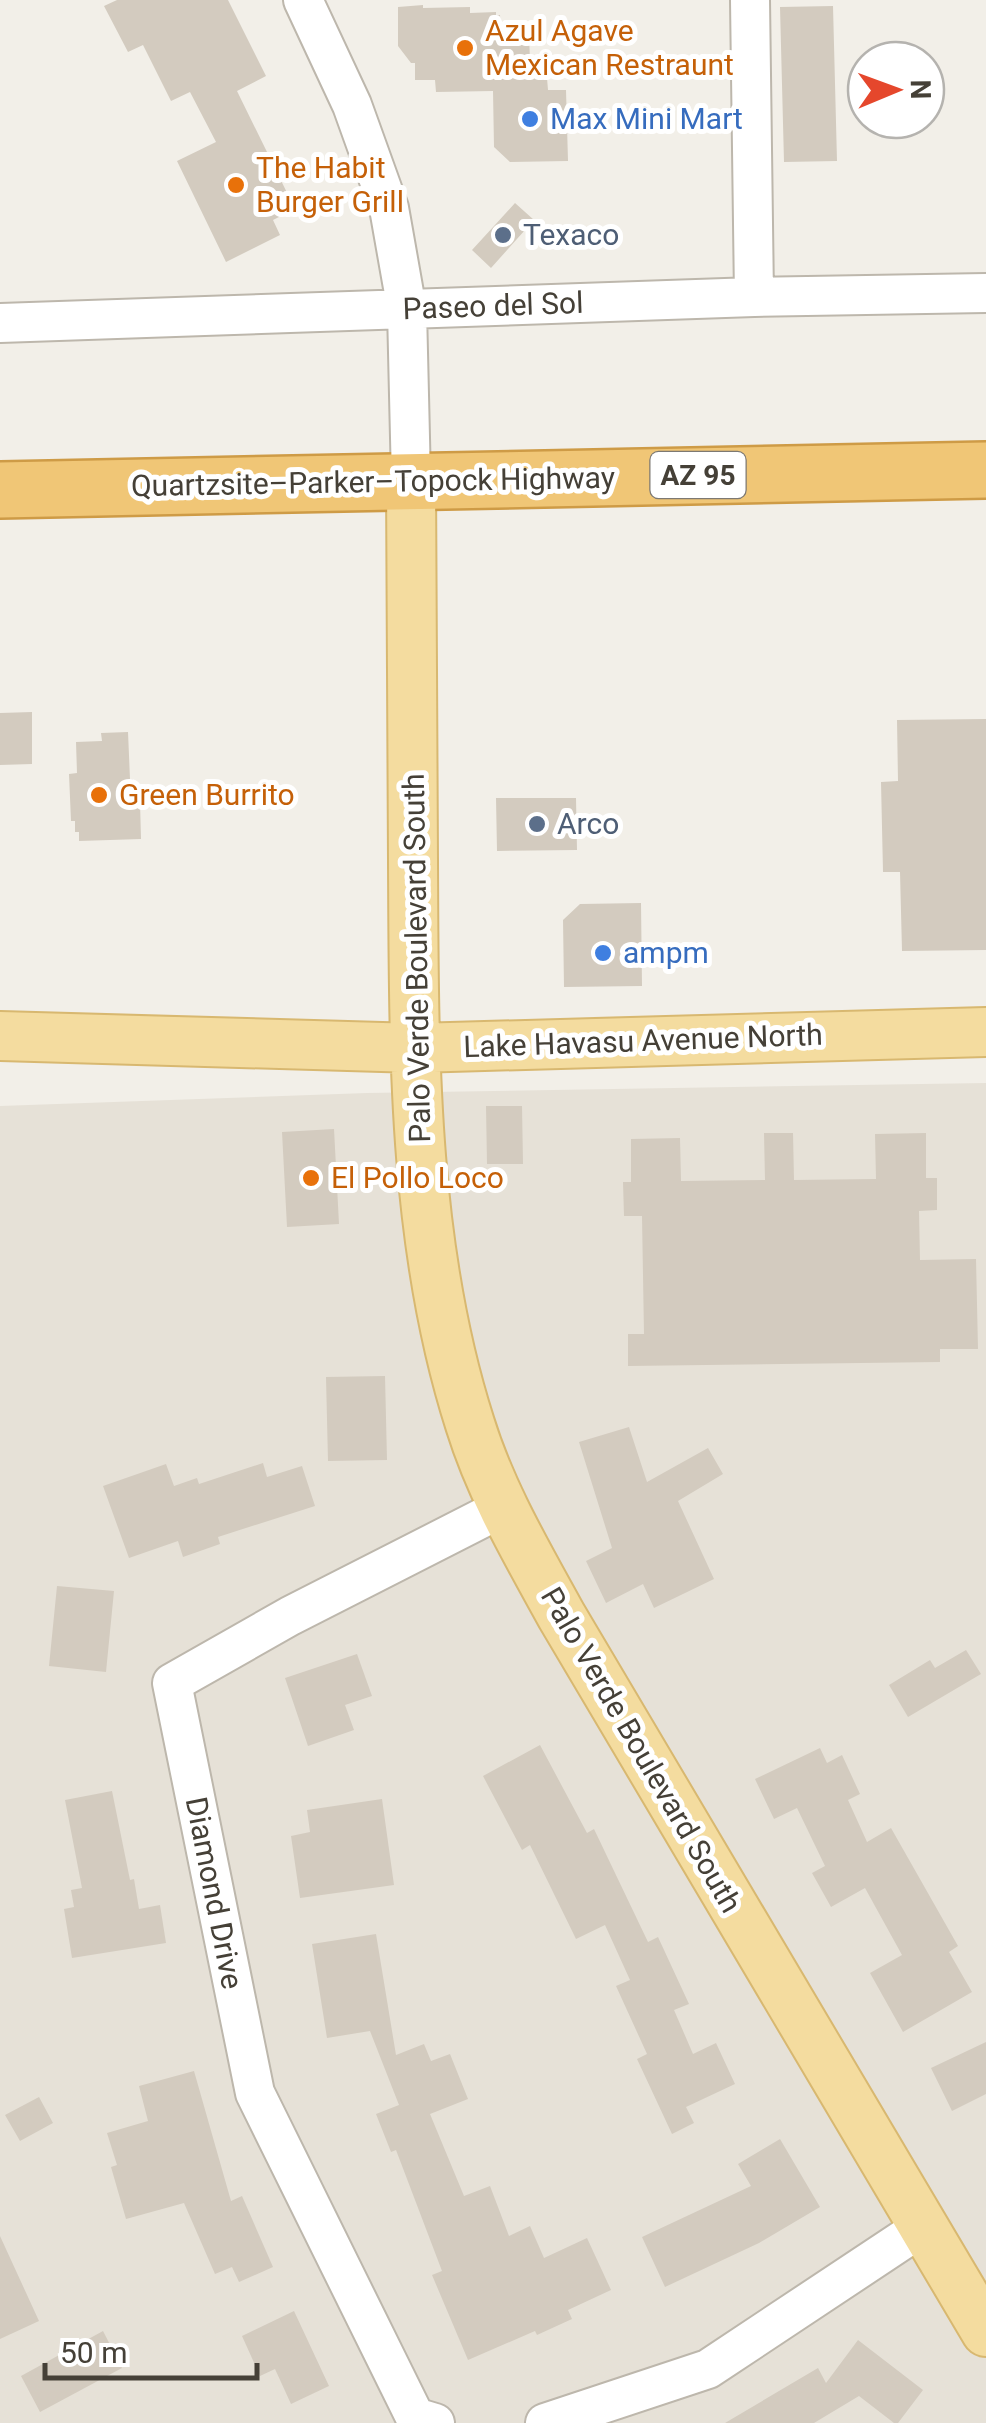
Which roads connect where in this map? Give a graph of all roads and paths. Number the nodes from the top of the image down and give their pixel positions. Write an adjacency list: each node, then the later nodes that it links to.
1 (302, 0): 5 (street, Palo Verde Boulevard South)
2 (750, 0): 4 (street)
3 (986, 293): 4 (street, Paseo del Sol)
4 (754, 297): 5 (street, Paseo del Sol)
5 (407, 310): 6 (street, Paseo del Sol); 8 (street, Palo Verde Boulevard South)
6 (0, 323)
7 (986, 470): 8 (highway, Quartzsite–Parker–Topock Highway / AZ 95)
8 (410, 480): 9 (highway, Quartzsite–Parker–Topock Highway / AZ 95); 12 (main road, Palo Verde Boulevard South)
9 (0, 490)
10 (986, 1032): 12 (main road, Lake Havasu Avenue North)
11 (0, 1036): 12 (main road, Lake Havasu Avenue North)
12 (416, 1048): 13 (main road, Palo Verde Boulevard South)
13 (502, 1508): 14 (main road, Palo Verde Boulevard South); 16 (street, Diamond Drive)
14 (922, 2227): 15 (main road, Palo Verde Boulevard South); 17 (street)
15 (986, 2332)
16 (434, 2423)
17 (545, 2423)

